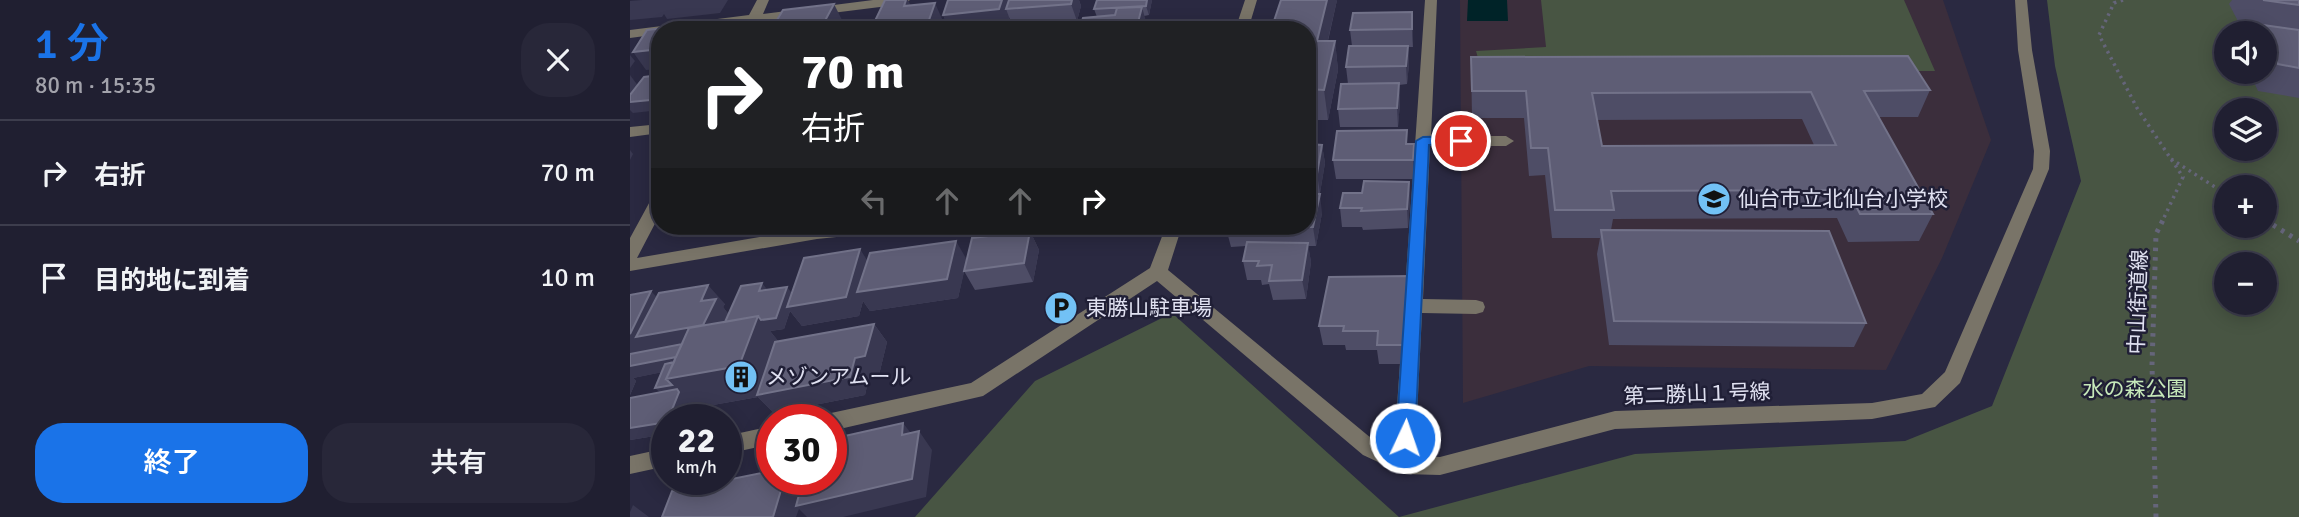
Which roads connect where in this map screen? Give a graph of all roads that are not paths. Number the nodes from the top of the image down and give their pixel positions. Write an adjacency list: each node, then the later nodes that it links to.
1 (763, 0): 6 (street)
2 (904, 0): 7 (street)
3 (1251, 0): 8 (street)
4 (1431, 0): 13 (street)
5 (2021, 0): 25 (street, 第二勝山１号線)
6 (752, 21)
7 (770, 21)
8 (1244, 21)
9 (651, 31): 10 (street)
10 (630, 34)
11 (651, 129): 12 (street)
12 (630, 132)
13 (1423, 141): 14 (street); 21 (street)
14 (1506, 141)
15 (651, 215): 18 (street)
16 (805, 235): 19 (street)
17 (1171, 235): 20 (street)
18 (630, 254)
19 (630, 265)
20 (1158, 272): 23 (street); 25 (street, 第二勝山１号線)
21 (1413, 306): 22 (street); 25 (street)
22 (1476, 307)
23 (847, 418)
24 (651, 461): 26 (street)
25 (1404, 465)
26 (630, 466)

